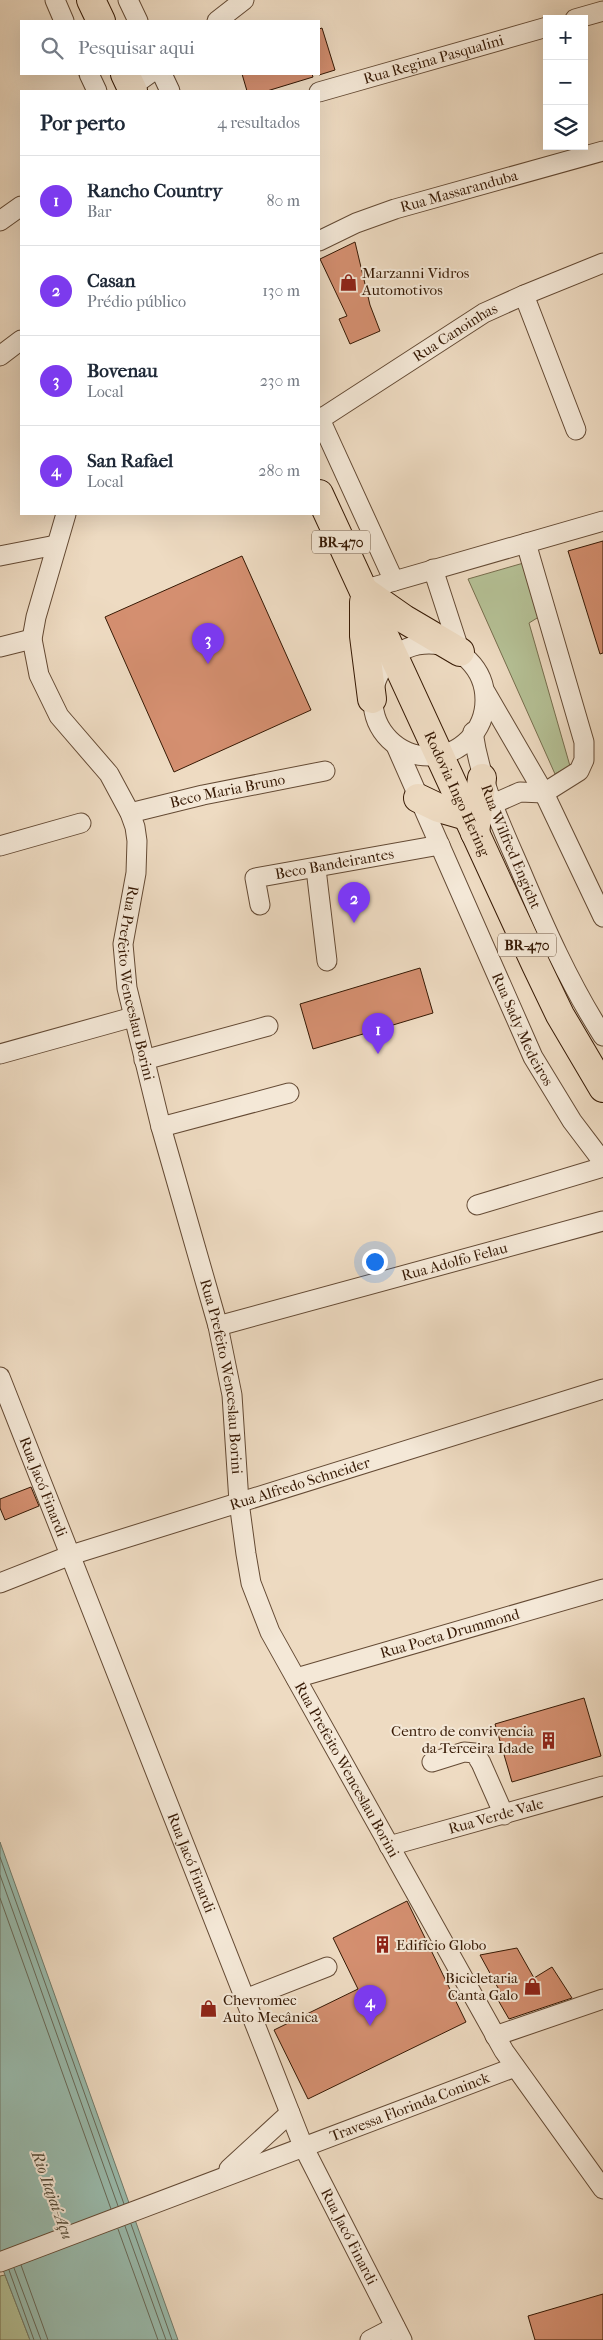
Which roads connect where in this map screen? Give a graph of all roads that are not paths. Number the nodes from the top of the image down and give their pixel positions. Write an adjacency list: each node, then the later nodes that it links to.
1 (55, 0): 7 (street)
2 (91, 0): 8 (highway)
3 (128, 0): 9 (street)
4 (244, 0): 10 (street)
5 (603, 11): 6 (street)
6 (588, 15)
7 (64, 20)
8 (101, 20)
9 (138, 20)
10 (218, 20)
11 (543, 28): 16 (street, Rua Regina Pasqualini)
12 (89, 75): 14 (street)
13 (162, 75): 15 (street)
14 (97, 90)
15 (170, 90)
16 (320, 92)
17 (603, 151): 20 (street, Rua Massaranduba)
18 (20, 207): 19 (street)
19 (0, 221)
20 (320, 241)
21 (603, 263): 22 (street, Rua Canoinhas)
22 (524, 295): 25 (street, Rua Canoinhas); 27 (street)
23 (20, 341): 24 (street)
24 (0, 356)
25 (320, 417)
26 (320, 420): 35 (street)
27 (576, 430)
28 (320, 496): 36 (highway, Rodovia Ingo Hering / BR-470)
29 (66, 515): 32 (street, Rua Prefeito Wenceslau Borini)
30 (603, 521): 31 (street)
31 (526, 543): 34 (street); 48 (street)
32 (56, 545): 33 (street); 37 (street, Rua Prefeito Wenceslau Borini)
33 (0, 556)
34 (433, 570): 35 (street); 39 (street)
35 (394, 581): 36 (street)
36 (363, 590): 39 (highway); 40 (highway, Rodovia Ingo Hering / BR-470); 42 (highway)
37 (32, 639): 38 (street); 50 (street, Rua Prefeito Wenceslau Borini)
38 (0, 647)
39 (460, 652): 40 (street); 41 (street)
40 (394, 656): 42 (street); 45 (highway, Rodovia Ingo Hering / BR-470)
41 (486, 694): 43 (street); 48 (street)
42 (372, 699): 44 (street)
43 (473, 732): 45 (street); 47 (street, Rua Wilfred Engicht)
44 (397, 748): 45 (street); 49 (street, Rua Sady Medeiros)
45 (440, 756): 51 (highway, Rodovia Ingo Hering / BR-470)
46 (325, 771): 50 (street, Beco Maria Bruno)
47 (482, 778): 51 (highway)
48 (544, 794): 51 (street); 57 (street)
49 (418, 798): 51 (highway); 53 (street, Rua Sady Medeiros)
50 (130, 813): 59 (street, Rua Prefeito Wenceslau Borini)
51 (478, 816): 61 (street, Rua Wilfred Engicht); 64 (highway, Rodovia Ingo Hering / BR-470)
52 (81, 823): 54 (street)
53 (440, 845): 55 (street, Beco Bandeirantes); 67 (street, Rua Sady Medeiros)
54 (0, 846)
55 (316, 869): 56 (street, Beco Bandeirantes); 58 (street)
56 (260, 905)
57 (603, 917)
58 (327, 961)
59 (133, 1017): 62 (street); 63 (street, Rua Prefeito Wenceslau Borini)
60 (268, 1026): 63 (street)
61 (603, 1036)
62 (0, 1054)
63 (144, 1060): 66 (street, Rua Prefeito Wenceslau Borini)
64 (603, 1088)
65 (289, 1093): 66 (street)
66 (161, 1127): 71 (street, Rua Prefeito Wenceslau Borini)
67 (603, 1162)
68 (603, 1167): 69 (street)
69 (477, 1205)
70 (603, 1221): 71 (street, Rua Adolfo Felau)
71 (218, 1326): 74 (street, Rua Prefeito Wenceslau Borini)
72 (0, 1377): 75 (street, Rua Jacó Finardi)
73 (603, 1389): 74 (street, Rua Alfredo Schneider)
74 (239, 1502): 75 (street, Rua Alfredo Schneider); 78 (street, Rua Prefeito Wenceslau Borini)
75 (70, 1555): 76 (street, Rua Alfredo Schneider); 84 (street, Rua Jacó Finardi)
76 (0, 1584)
77 (603, 1589): 78 (street, Rua Poeta Drummond)
78 (296, 1678): 82 (street, Rua Prefeito Wenceslau Borini)
79 (432, 1762): 81 (street)
80 (603, 1786): 81 (street, Rua Verde Vale)
81 (504, 1815): 82 (street, Rua Verde Vale)
82 (389, 1846): 86 (street, Rua Prefeito Wenceslau Borini)
83 (328, 1967): 84 (street)
84 (245, 1999): 88 (street, Rua Jacó Finardi)
85 (603, 1999): 86 (street)
86 (495, 2036): 87 (street, Rua Prefeito Wenceslau Borini)
87 (515, 2067): 89 (street, Travessa Florinda Coninck); 91 (street, Rua Prefeito Wenceslau Borini)
88 (290, 2114): 89 (street, Rua Jacó Finardi); 90 (street)
89 (303, 2146): 90 (street, Travessa Florinda Coninck); 93 (street, Rua Jacó Finardi)
90 (219, 2178): 92 (street, Travessa Florinda Coninck)
91 (603, 2189)
92 (0, 2262)
93 (398, 2333): 94 (street)
94 (370, 2340)

